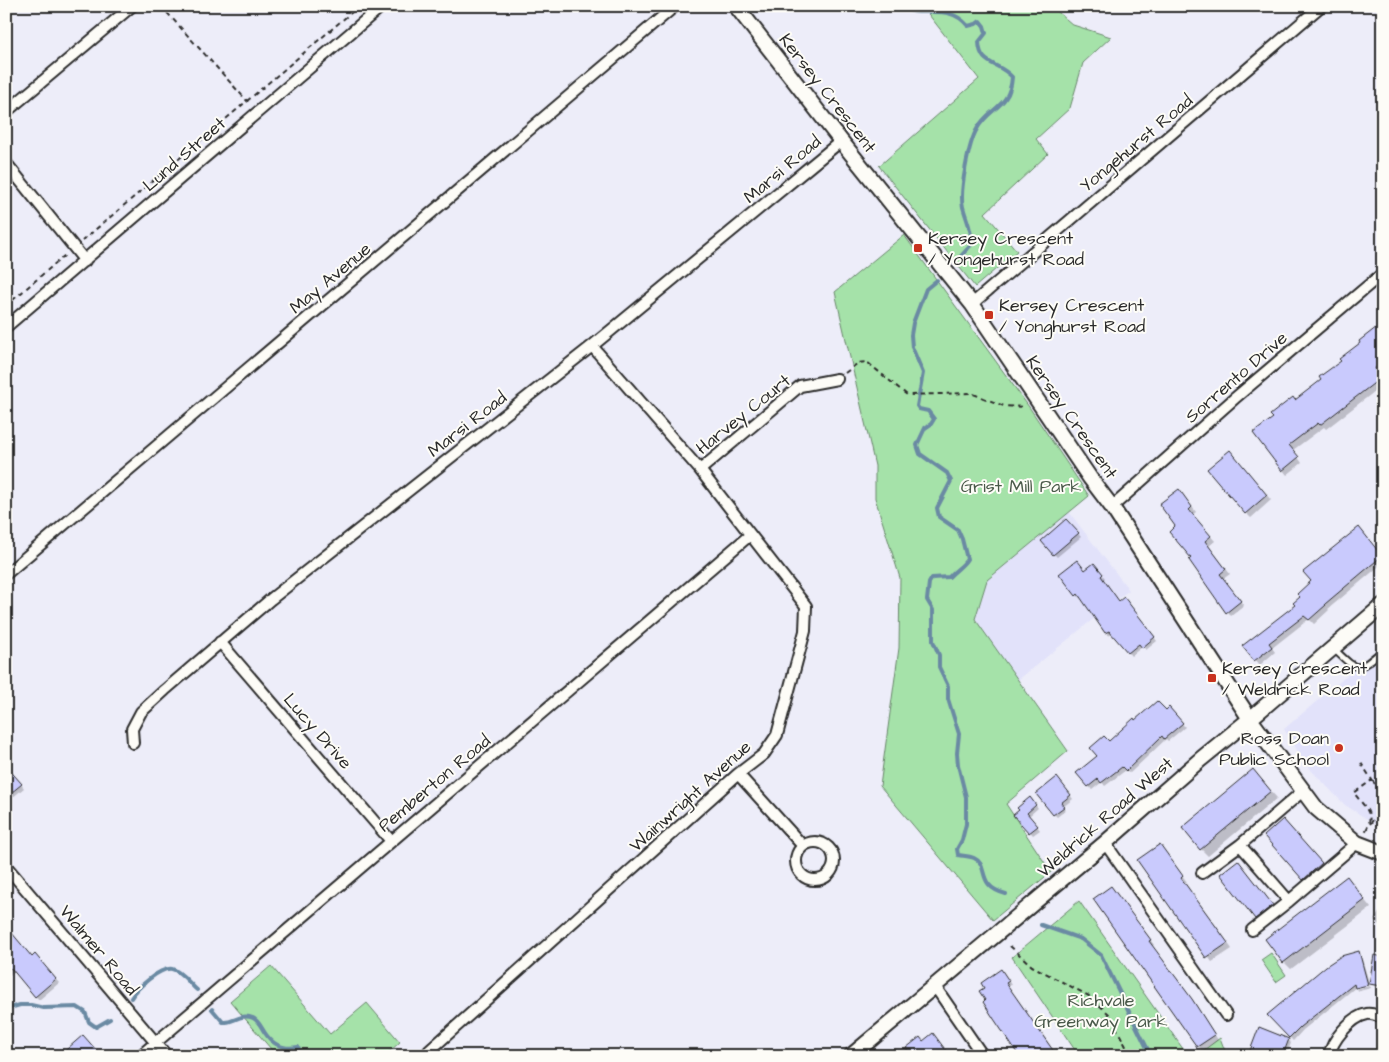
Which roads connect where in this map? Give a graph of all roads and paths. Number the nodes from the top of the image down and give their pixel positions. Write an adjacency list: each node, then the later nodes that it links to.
1 (132, 6): 9 (street)
2 (161, 6): 8 (path)
3 (359, 6): 8 (path)
4 (382, 6): 10 (street, Lund Street)
5 (675, 6): 25 (street, May Avenue)
6 (736, 6): 11 (street, Kersey Crescent)
7 (1321, 6): 16 (street, Yongehurst Road)
8 (247, 101): 10 (path); 13 (path)
9 (6, 112)
10 (258, 113): 14 (street, Lund Street)
11 (841, 141): 16 (street, Kersey Crescent); 19 (street, Marsi Road)
12 (6, 163): 13 (street)
13 (74, 248): 14 (street); 17 (path)
14 (85, 261): 18 (street, Lund Street)
15 (1383, 273): 23 (street, Sorrento Drive)
16 (972, 304): 23 (street, Kersey Crescent)
17 (6, 306)
18 (6, 326)
19 (592, 346): 22 (street, Wainwright Avenue); 27 (street, Marsi Road)
20 (837, 379): 21 (path); 22 (street, Harvey Court)
21 (1028, 407)
22 (700, 470): 24 (street, Wainwright Avenue)
23 (1112, 507): 30 (street, Kersey Crescent)
24 (750, 535): 33 (street, Wainwright Avenue); 39 (street, Pemberton Road)
25 (6, 574)
26 (1383, 605): 28 (street, Weldrick Road West)
27 (220, 642): 31 (street, Marsi Road); 39 (street, Lucy Drive)
28 (1333, 648): 29 (lane); 30 (street, Weldrick Road West)
29 (1383, 650)
30 (1250, 719): 35 (street, Kersey Crescent); 40 (street, Weldrick Road West)
31 (133, 743)
32 (1361, 764): 34 (path)
33 (738, 774): 43 (street); 54 (street, Wainwright Avenue)
34 (1372, 780): 36 (path); 38 (path)
35 (1304, 790): 41 (street, Kersey Crescent); 42 (street)
36 (1383, 796)
37 (1383, 807): 38 (path)
38 (1370, 824): 41 (path)
39 (391, 841): 53 (street, Pemberton Road)
40 (1105, 843): 50 (street, Weldrick Road West); 51 (street)
41 (1358, 843): 44 (street, Kersey Crescent); 47 (street)
42 (1240, 845): 46 (street); 47 (street)
43 (803, 846)
44 (1383, 853)
45 (6, 866): 53 (street, Walmer Road)
46 (1202, 873)
47 (1289, 901): 48 (street)
48 (1252, 930)
49 (1010, 946): 59 (path)
50 (934, 985): 57 (street, Weldrick Road West); 58 (street)
51 (1226, 1015)
52 (1383, 1017): 60 (street)
53 (155, 1042): 55 (street, Pemberton Road); 56 (street, Walmer Road)
54 (429, 1051)
55 (140, 1056)
56 (167, 1056)
57 (851, 1056)
58 (983, 1056)
59 (1132, 1056)
60 (1329, 1056)

